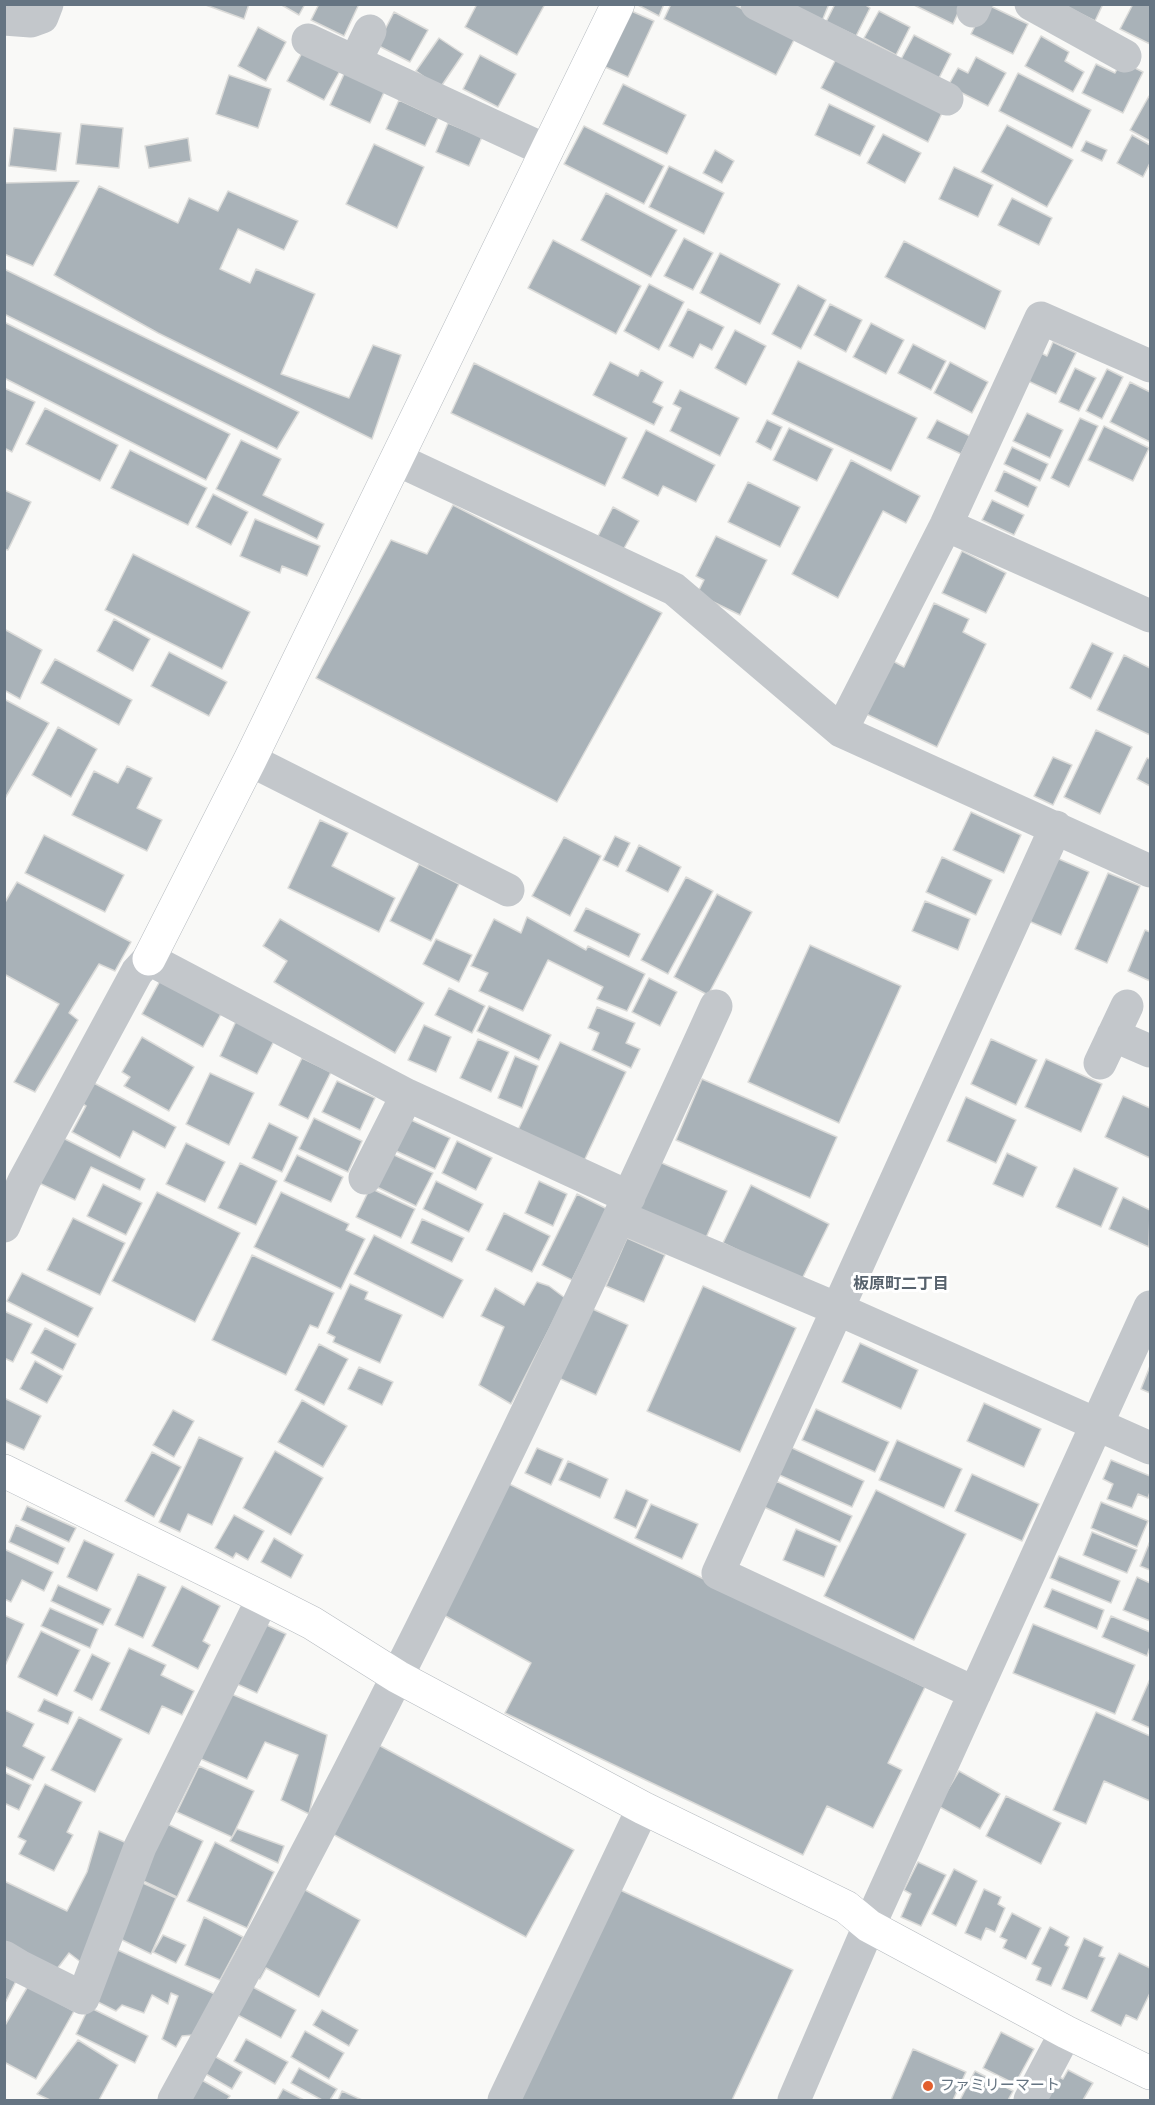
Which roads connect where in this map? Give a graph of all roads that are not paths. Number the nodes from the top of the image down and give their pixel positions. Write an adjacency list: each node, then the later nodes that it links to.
1 (47, 4): 5 (street)
2 (618, 4): 11 (street)
3 (757, 4): 10 (street)
4 (1030, 4): 8 (street)
5 (4, 19)
6 (370, 31): 9 (street)
7 (308, 40): 9 (street)
8 (1102, 55)
9 (355, 62): 11 (street)
10 (947, 99)
11 (547, 151): 13 (street)
12 (1150, 366): 14 (street)
13 (398, 460): 16 (street); 17 (street)
14 (946, 525): 15 (street); 16 (street)
15 (1150, 616)
16 (841, 730): 18 (street)
17 (250, 760): 20 (street); 21 (street)
18 (1056, 827): 19 (street); 29 (street)
19 (1150, 871)
20 (508, 890)
21 (149, 959): 25 (street); 28 (street)
22 (716, 1006): 27 (street)
23 (1126, 1006): 24 (street)
24 (1150, 1051)
25 (407, 1095): 26 (street); 27 (street)
26 (364, 1178)
27 (625, 1207): 29 (street); 35 (street)
28 (4, 1226)
29 (838, 1309): 31 (street); 36 (street)
30 (1147, 1323): 31 (street)
31 (1097, 1424): 32 (street); 36 (street)
32 (1150, 1448)
33 (4, 1471): 34 (street)
34 (263, 1598): 35 (street); 39 (street)
35 (398, 1677): 37 (street); 42 (street)
36 (975, 1693): 38 (street)
37 (643, 1808): 38 (street); 43 (street)
38 (869, 1926): 40 (street); 44 (street)
39 (4, 1957)
40 (1066, 2032): 41 (street); 45 (street)
41 (1150, 2071)
42 (174, 2100)
43 (504, 2100)
44 (794, 2100)
45 (1030, 2100)

